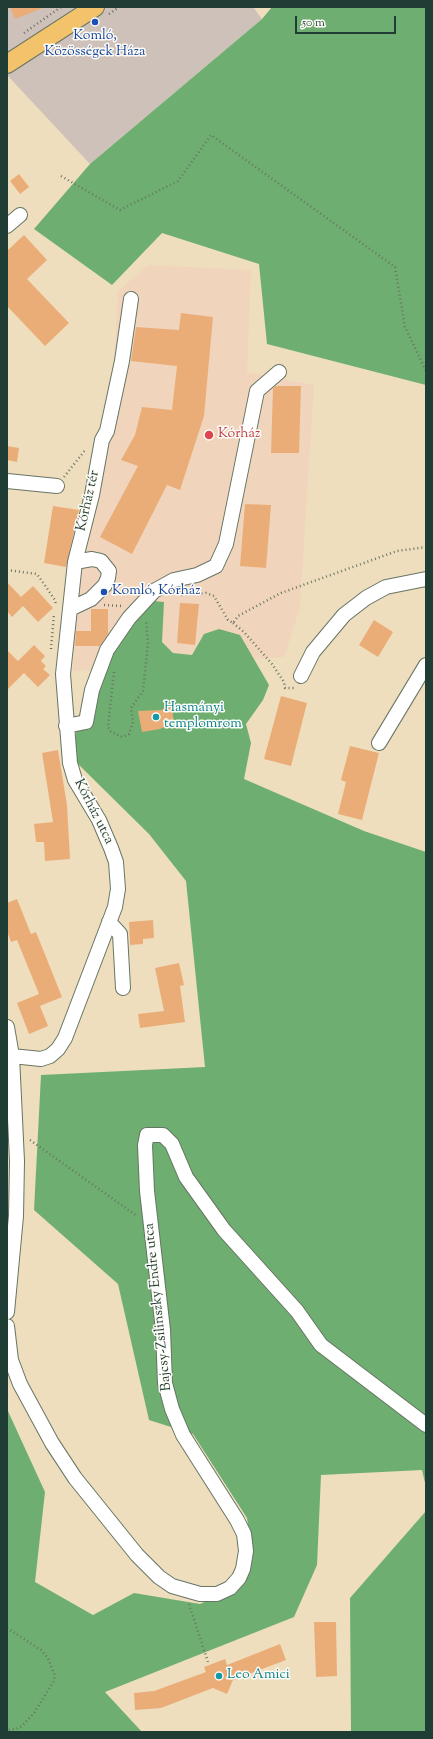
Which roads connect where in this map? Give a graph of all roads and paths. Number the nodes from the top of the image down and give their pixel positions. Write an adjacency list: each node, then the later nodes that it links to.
1 (61, 7): 3 (path)
2 (95, 7): 4 (main road)
3 (18, 37)
4 (7, 64)
5 (61, 176): 9 (path)
6 (20, 215): 7 (street)
7 (7, 226)
8 (131, 299): 11 (street, Kórház tér)
9 (426, 371)
10 (279, 372): 18 (street)
11 (102, 440): 13 (path); 15 (street, Kórház tér)
12 (7, 481): 13 (street)
13 (57, 486)
14 (426, 547): 23 (path)
15 (75, 562): 20 (street); 22 (street, Kórház utca)
16 (7, 570): 19 (path)
17 (426, 579): 26 (street)
18 (174, 580): 21 (street); 23 (path)
19 (47, 587)
20 (91, 599): 21 (path); 22 (street)
21 (139, 608): 25 (path); 28 (street)
22 (70, 609): 28 (street, Kórház utca)
23 (233, 623): 27 (path)
24 (426, 665): 29 (street)
25 (115, 667)
26 (301, 676)
27 (284, 682)
28 (66, 726): 30 (street, Kórház utca)
29 (379, 742)
30 (109, 922): 31 (street); 33 (street, Kórház utca)
31 (123, 988)
32 (7, 1027): 33 (street)
33 (12, 1056): 34 (street)
34 (16, 1131): 35 (path); 36 (street)
35 (151, 1226): 38 (street, Bajcsy-Zsilinszky Endre utca); 39 (street, Bajcsy-Zsilinszky Endre utca)
36 (7, 1312)
37 (7, 1326): 39 (street, Bajcsy-Zsilinszky Endre utca)
38 (426, 1425)
39 (185, 1591): 41 (path)
40 (7, 1628): 42 (path)
41 (208, 1662)
42 (7, 1730)

